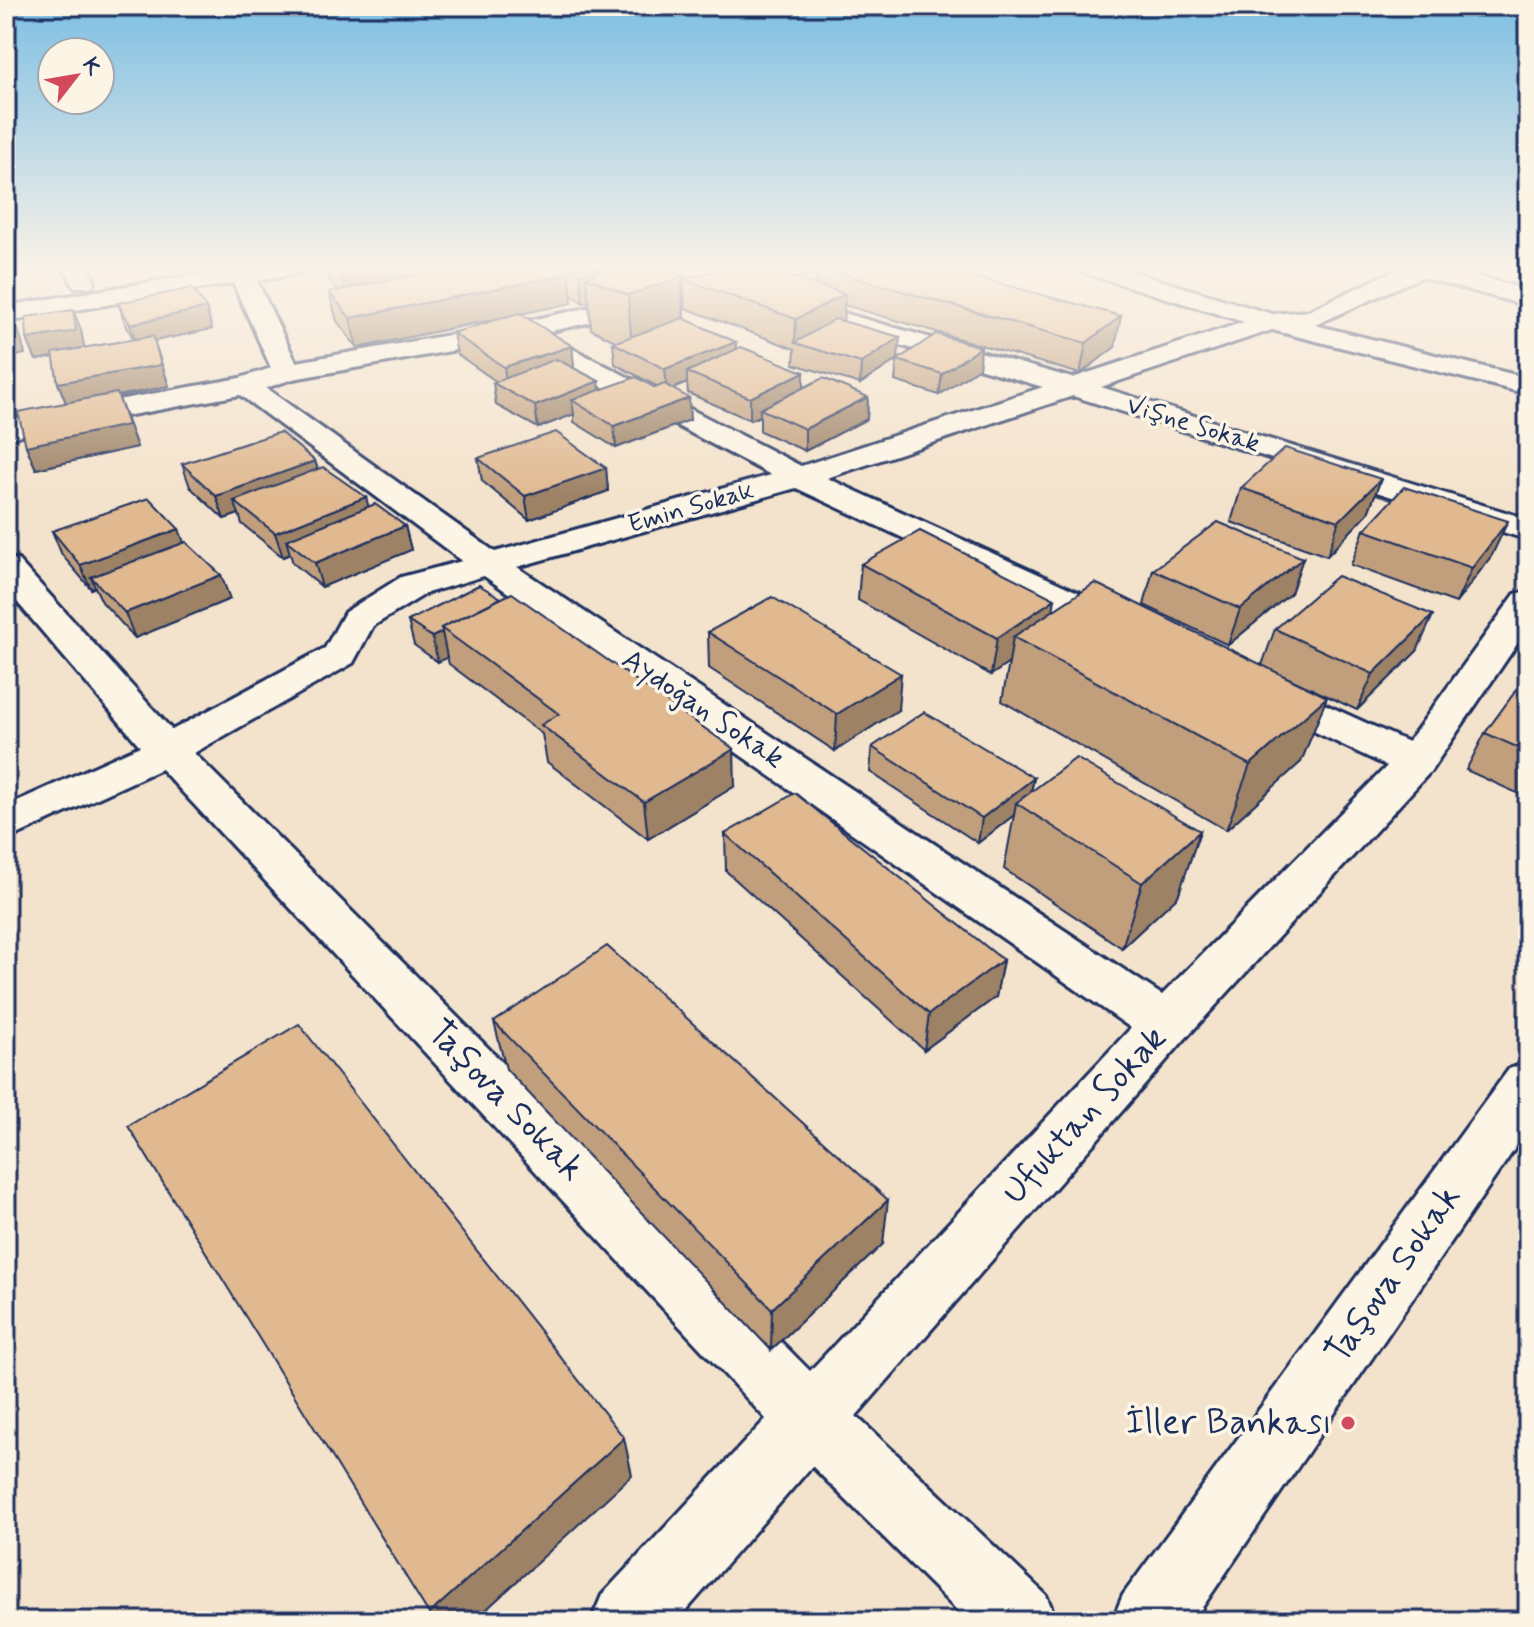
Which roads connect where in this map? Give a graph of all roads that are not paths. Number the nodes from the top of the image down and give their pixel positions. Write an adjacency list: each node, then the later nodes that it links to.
1 (274, 344): 7 (street)
2 (444, 344): 7 (street)
3 (542, 344): 12 (street)
4 (922, 344): 10 (street, Vişne Sokak)
5 (1204, 344): 10 (street, Emin Sokak)
6 (1359, 344): 9 (street)
7 (287, 372): 8 (street)
8 (245, 386): 11 (street); 14 (street, Aydoğan Sokak)
9 (1528, 386)
10 (1072, 387): 12 (street, Emin Sokak); 13 (street, Vişne Sokak)
11 (6, 429)
12 (799, 477): 14 (street, Emin Sokak); 17 (street)
13 (1528, 530)
14 (492, 566): 19 (street, Emin Sokak); 22 (street, Aydoğan Sokak)
15 (6, 567): 19 (street, Taşova Sokak)
16 (1528, 602): 20 (street, Ufuktan Sokak)
17 (1157, 642)
18 (1229, 676): 20 (street)
19 (167, 750): 21 (street, Emin Sokak); 24 (street, Taşova Sokak)
20 (1415, 762): 22 (street, Ufuktan Sokak)
21 (6, 824)
22 (1166, 1025): 24 (street, Ufuktan Sokak)
23 (1528, 1085): 27 (street, Taşova Sokak)
24 (812, 1420): 25 (street, Ufuktan Sokak); 26 (street, Taşova Sokak)
25 (628, 1621)
26 (1020, 1621)
27 (1149, 1621)

